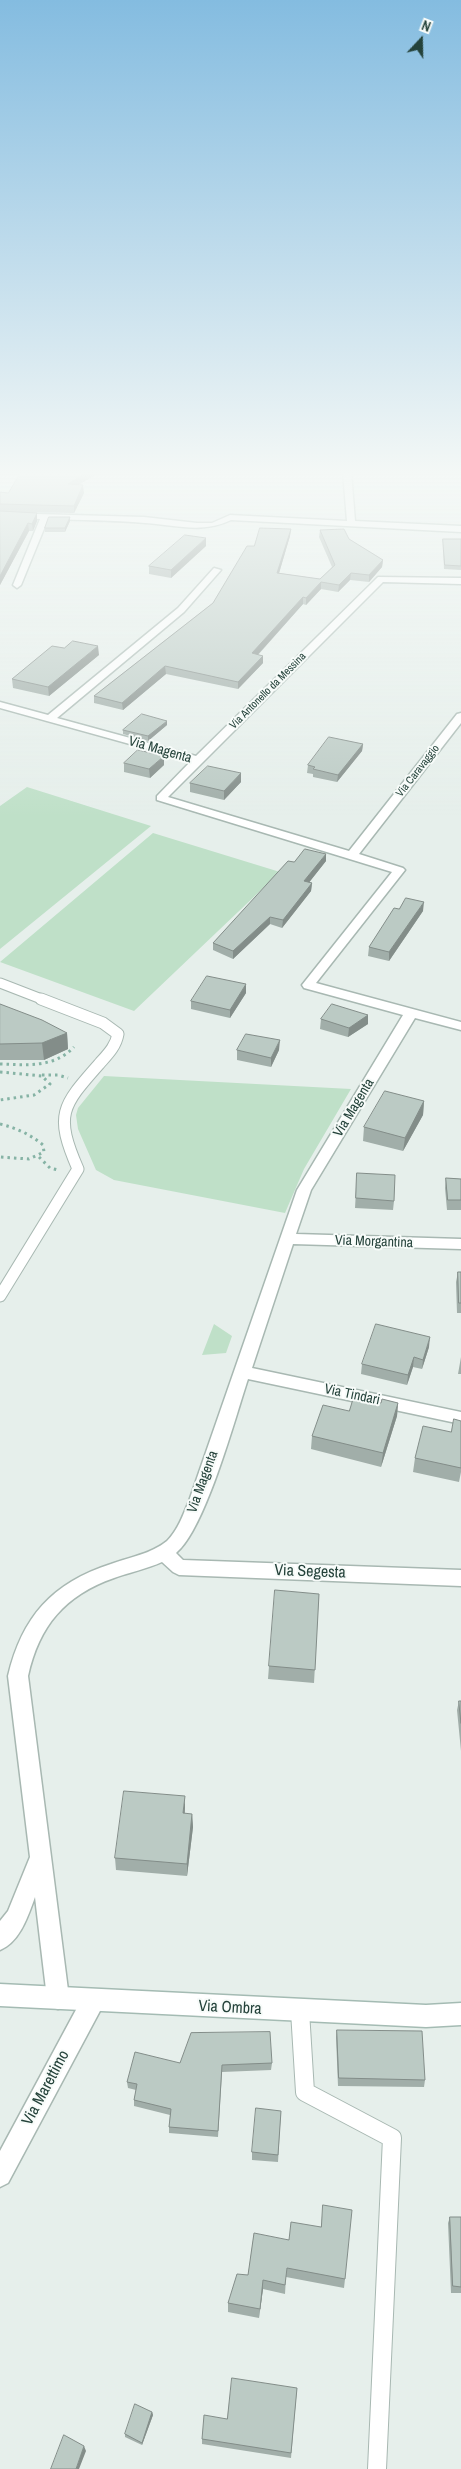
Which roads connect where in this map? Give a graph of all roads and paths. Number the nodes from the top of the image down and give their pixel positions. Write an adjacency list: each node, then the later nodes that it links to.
1 (202, 587): 5 (street)
2 (373, 587): 6 (street, Via Antonello da Messina)
3 (0, 706): 5 (street, Via Magenta)
4 (461, 716): 7 (street, Via Caravaggio)
5 (49, 719): 6 (street, Via Magenta)
6 (198, 760): 7 (street, Via Magenta)
7 (352, 856): 9 (street, Via Magenta)
8 (0, 983): 15 (lane)
9 (411, 1013): 10 (street); 21 (street, Via Magenta)
10 (461, 1026)
11 (74, 1048): 12 (path)
12 (0, 1064)
13 (0, 1072): 14 (path)
14 (42, 1076): 15 (path); 16 (path)
15 (83, 1083): 20 (lane)
16 (0, 1100)
17 (0, 1124): 19 (path)
18 (0, 1157): 19 (path)
19 (39, 1157): 20 (path)
20 (75, 1174): 23 (lane)
21 (286, 1240): 22 (street, Via Morgantina); 24 (street, Via Magenta)
22 (461, 1244)
23 (0, 1296)
24 (242, 1372): 25 (street, Via Tindari); 26 (street, Via Magenta)
25 (461, 1418)
26 (164, 1552): 27 (street, Via Segesta); 28 (street, Via Magenta)
27 (461, 1578)
28 (41, 1854): 29 (street); 31 (street, Via Magenta)
29 (0, 1940)
30 (0, 1996): 31 (street, Via Ombra)
31 (58, 1998): 32 (street, Via Ombra)
32 (93, 2001): 33 (street, Via Ombra); 35 (street, Via Marettimo)
33 (300, 2011): 34 (street, Via Ombra); 36 (lane)
34 (461, 2014)
35 (0, 2175)
36 (377, 2469)

